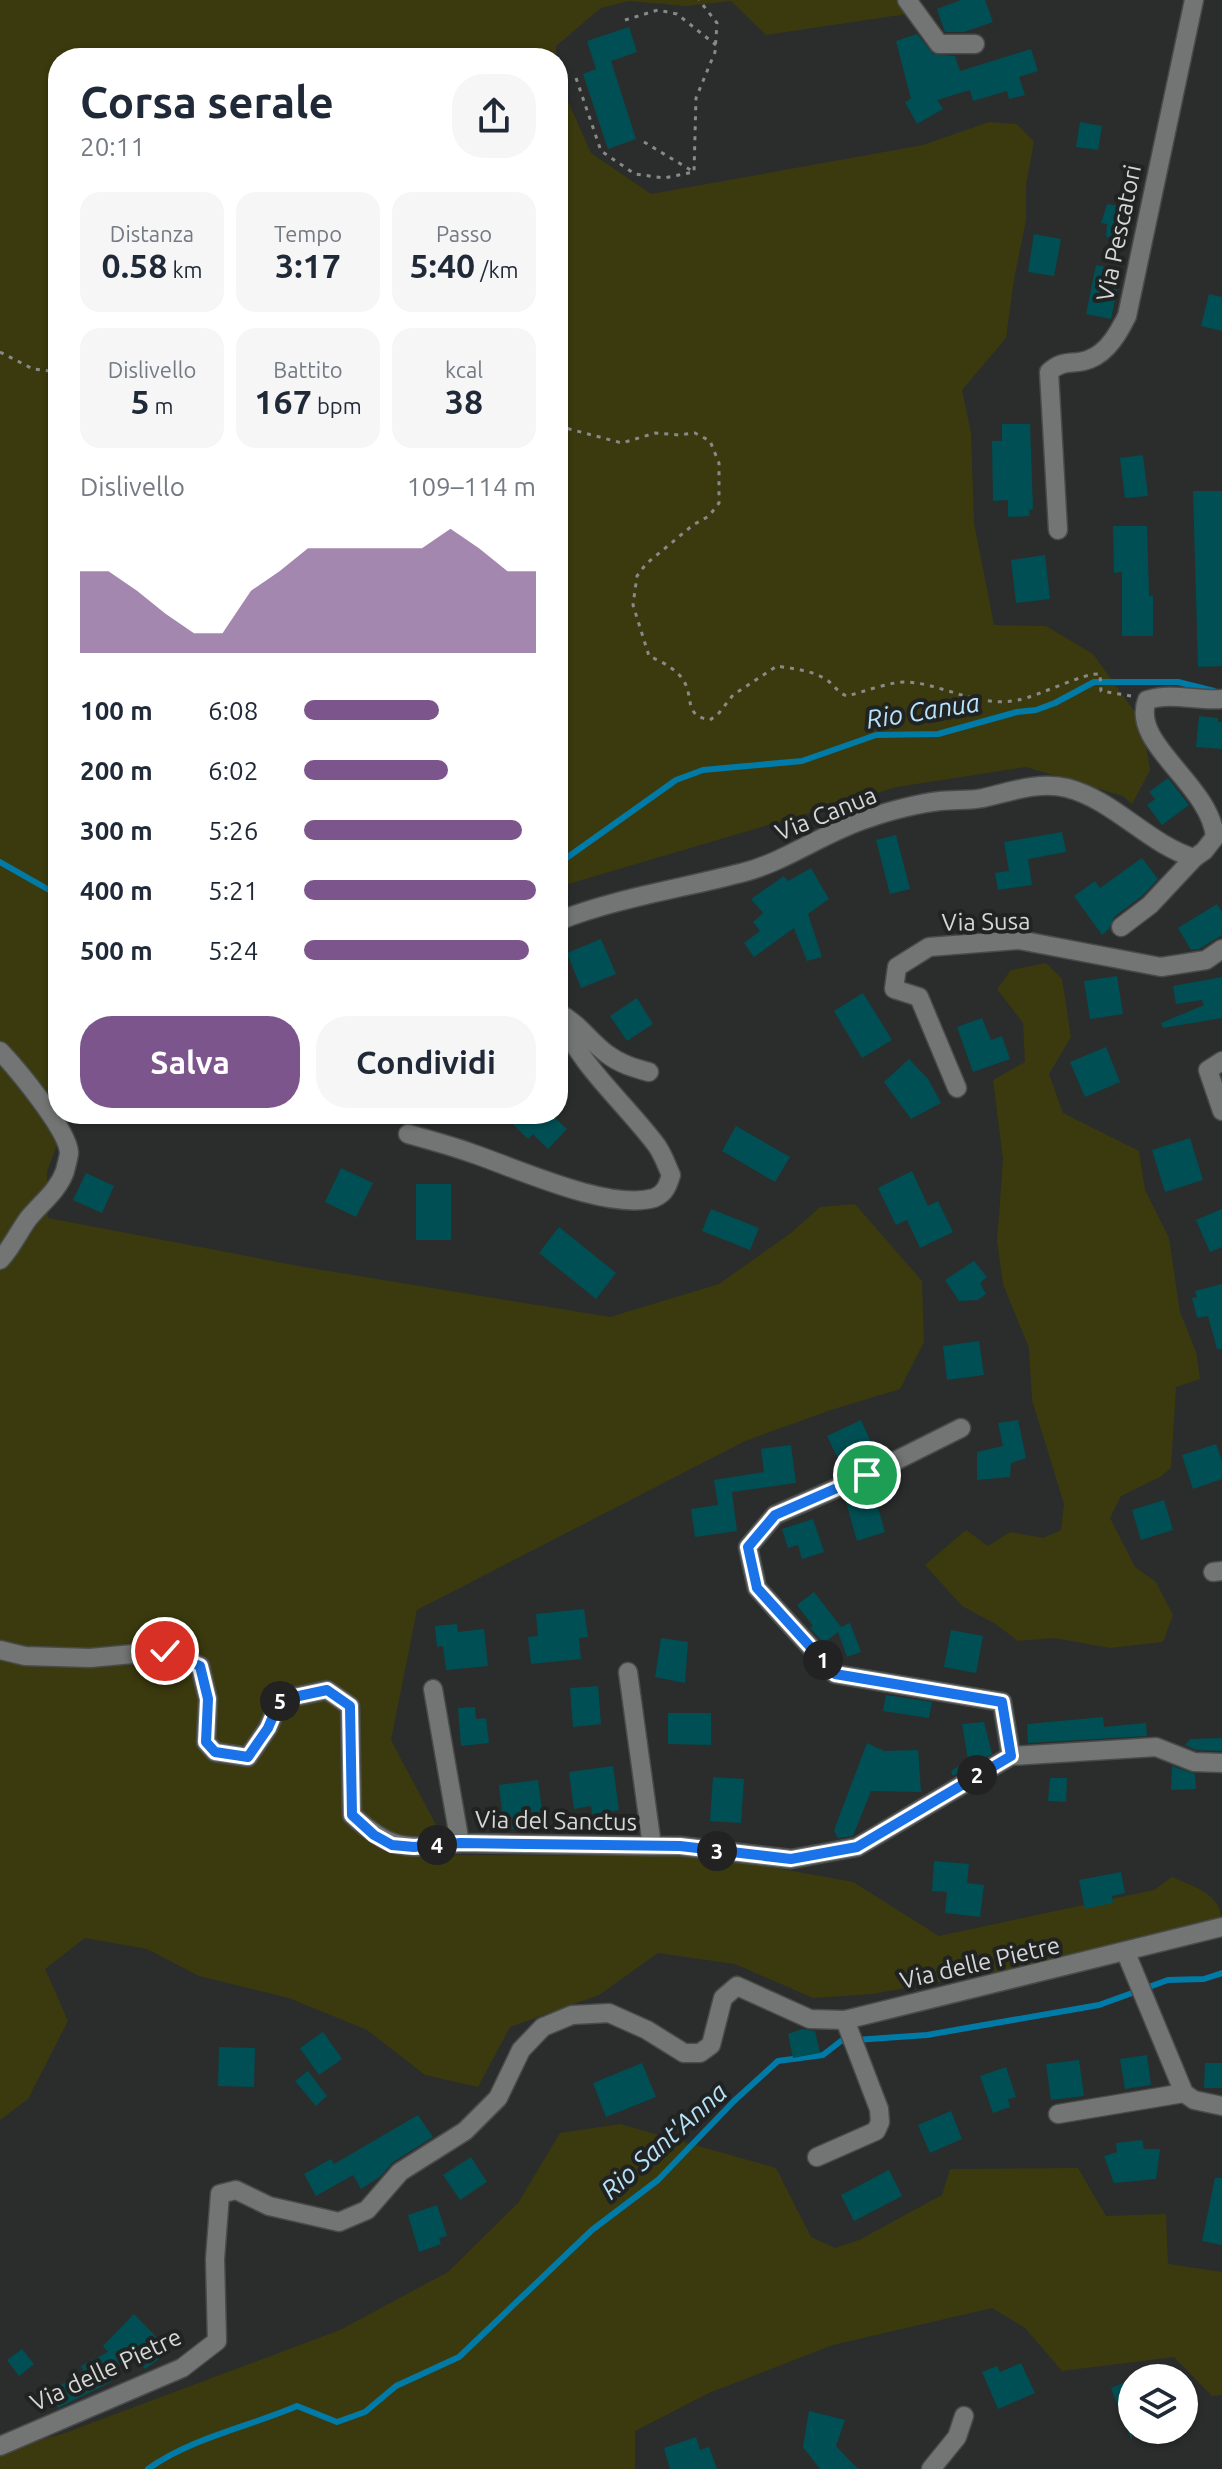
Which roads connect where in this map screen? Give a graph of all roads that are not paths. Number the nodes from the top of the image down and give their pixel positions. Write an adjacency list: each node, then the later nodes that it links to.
1 (907, 0): 3 (street)
2 (1194, 0): 4 (street, Via Pescatori)
3 (975, 44)
4 (1058, 530)
5 (1222, 699): 6 (street)
6 (1194, 858): 7 (street, Via Canua); 8 (street)
7 (568, 917)
8 (1121, 927)
9 (1222, 949): 15 (street, Via Susa)
10 (568, 1018): 14 (street)
11 (568, 1043): 19 (street)
12 (0, 1051): 17 (street)
13 (1222, 1061): 16 (street)
14 (649, 1072)
15 (957, 1088)
16 (1222, 1111)
17 (48, 1114)
18 (56, 1124): 20 (street)
19 (408, 1134)
20 (0, 1260)
21 (961, 1428): 25 (street)
22 (0, 1650): 27 (street, Via del Sanctus)
23 (628, 1672): 28 (street, Via del Sanctus)
24 (433, 1689): 27 (street, Via del Sanctus)
25 (1011, 1756): 26 (street, Via del Sanctus); 28 (street, Via del Sanctus)
26 (1222, 1763)
27 (460, 1843): 28 (street, Via del Sanctus)
28 (652, 1846)
29 (1222, 1927): 30 (street, Via delle Pietre)
30 (1127, 1958): 31 (street, Via delle Pietre); 32 (street)
31 (846, 2023): 35 (street); 37 (street, Via delle Pietre)
32 (1184, 2093): 33 (street); 34 (street)
33 (1222, 2106)
34 (1058, 2114)
35 (817, 2157)
36 (964, 2416): 38 (street)
37 (0, 2446)
38 (931, 2469)

